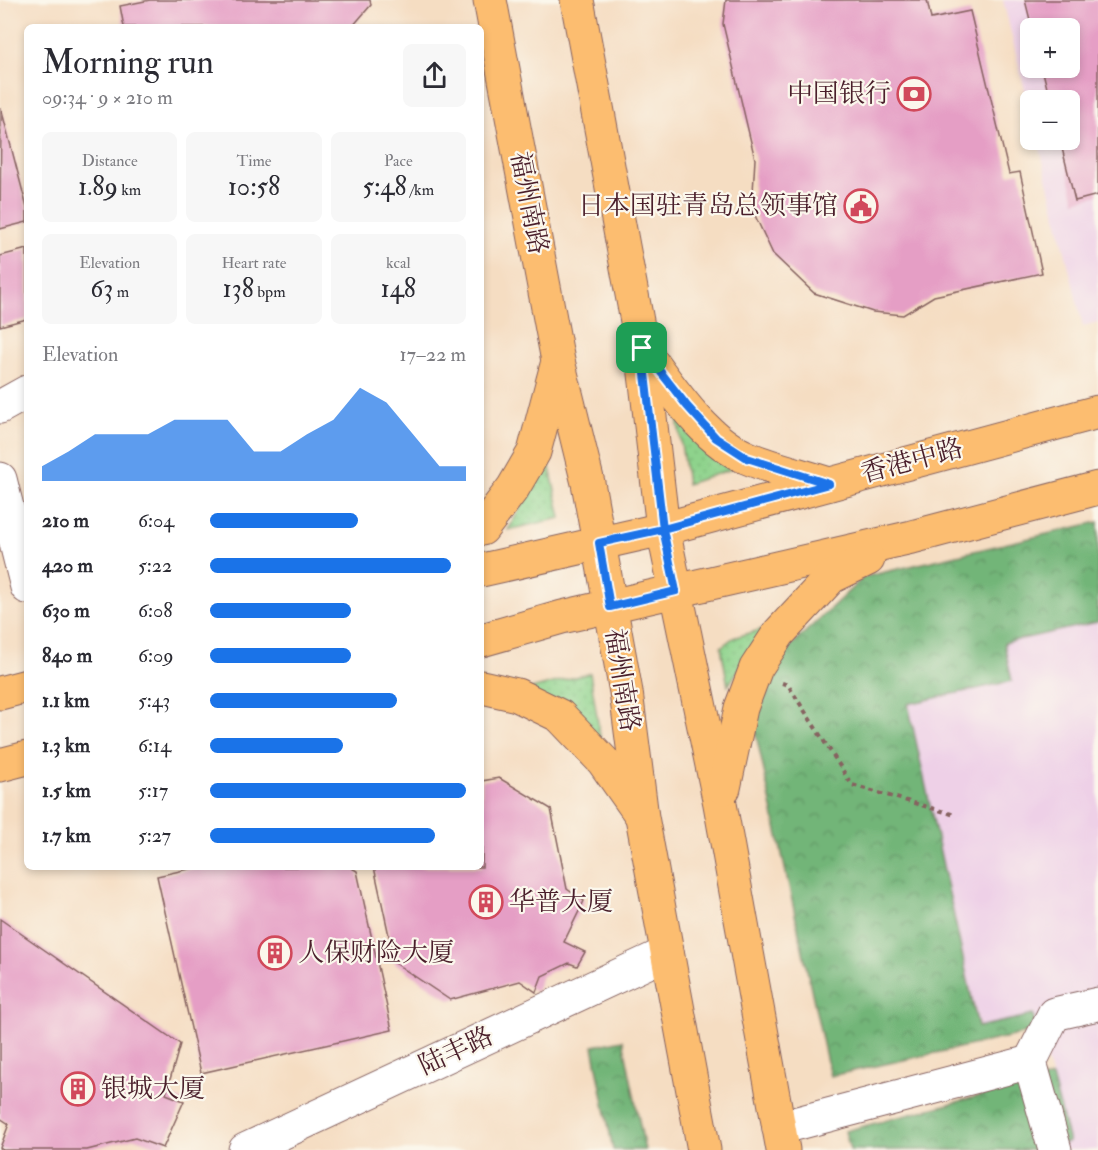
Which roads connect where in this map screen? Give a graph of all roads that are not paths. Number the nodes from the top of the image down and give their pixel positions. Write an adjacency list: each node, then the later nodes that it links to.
1 (490, 0): 4 (main road, 福州南路)
2 (577, 0): 3 (main road)
3 (642, 348): 9 (main road); 12 (main road)
4 (558, 361): 11 (main road); 14 (main road, 福州南路)
5 (24, 394): 6 (street)
6 (0, 407)
7 (1098, 412): 9 (main road, 香港中路)
8 (0, 479): 16 (street)
9 (829, 484): 12 (main road, 香港中路)
10 (1098, 488): 13 (main road)
11 (484, 526)
12 (663, 529): 14 (main road, 香港中路); 17 (main road)
13 (912, 537): 17 (main road); 25 (main road)
14 (599, 543): 15 (main road, 香港中路); 18 (main road, 福州南路)
15 (484, 570)
16 (24, 576)
17 (676, 591): 18 (main road); 25 (main road)
18 (610, 607): 19 (main road); 26 (main road, 福州南路)
19 (484, 639)
20 (24, 687): 22 (main road)
21 (484, 687): 26 (main road)
22 (0, 693)
23 (24, 759): 24 (main road)
24 (0, 765)
25 (720, 804): 30 (main road)
26 (642, 817): 27 (main road, 福州南路)
27 (667, 953): 31 (street, 陆丰路); 32 (main road, 福州南路)
28 (1098, 1004): 29 (street)
29 (1030, 1062): 30 (street); 33 (street)
30 (781, 1139)
31 (245, 1150)
32 (704, 1150)
33 (1055, 1150)

